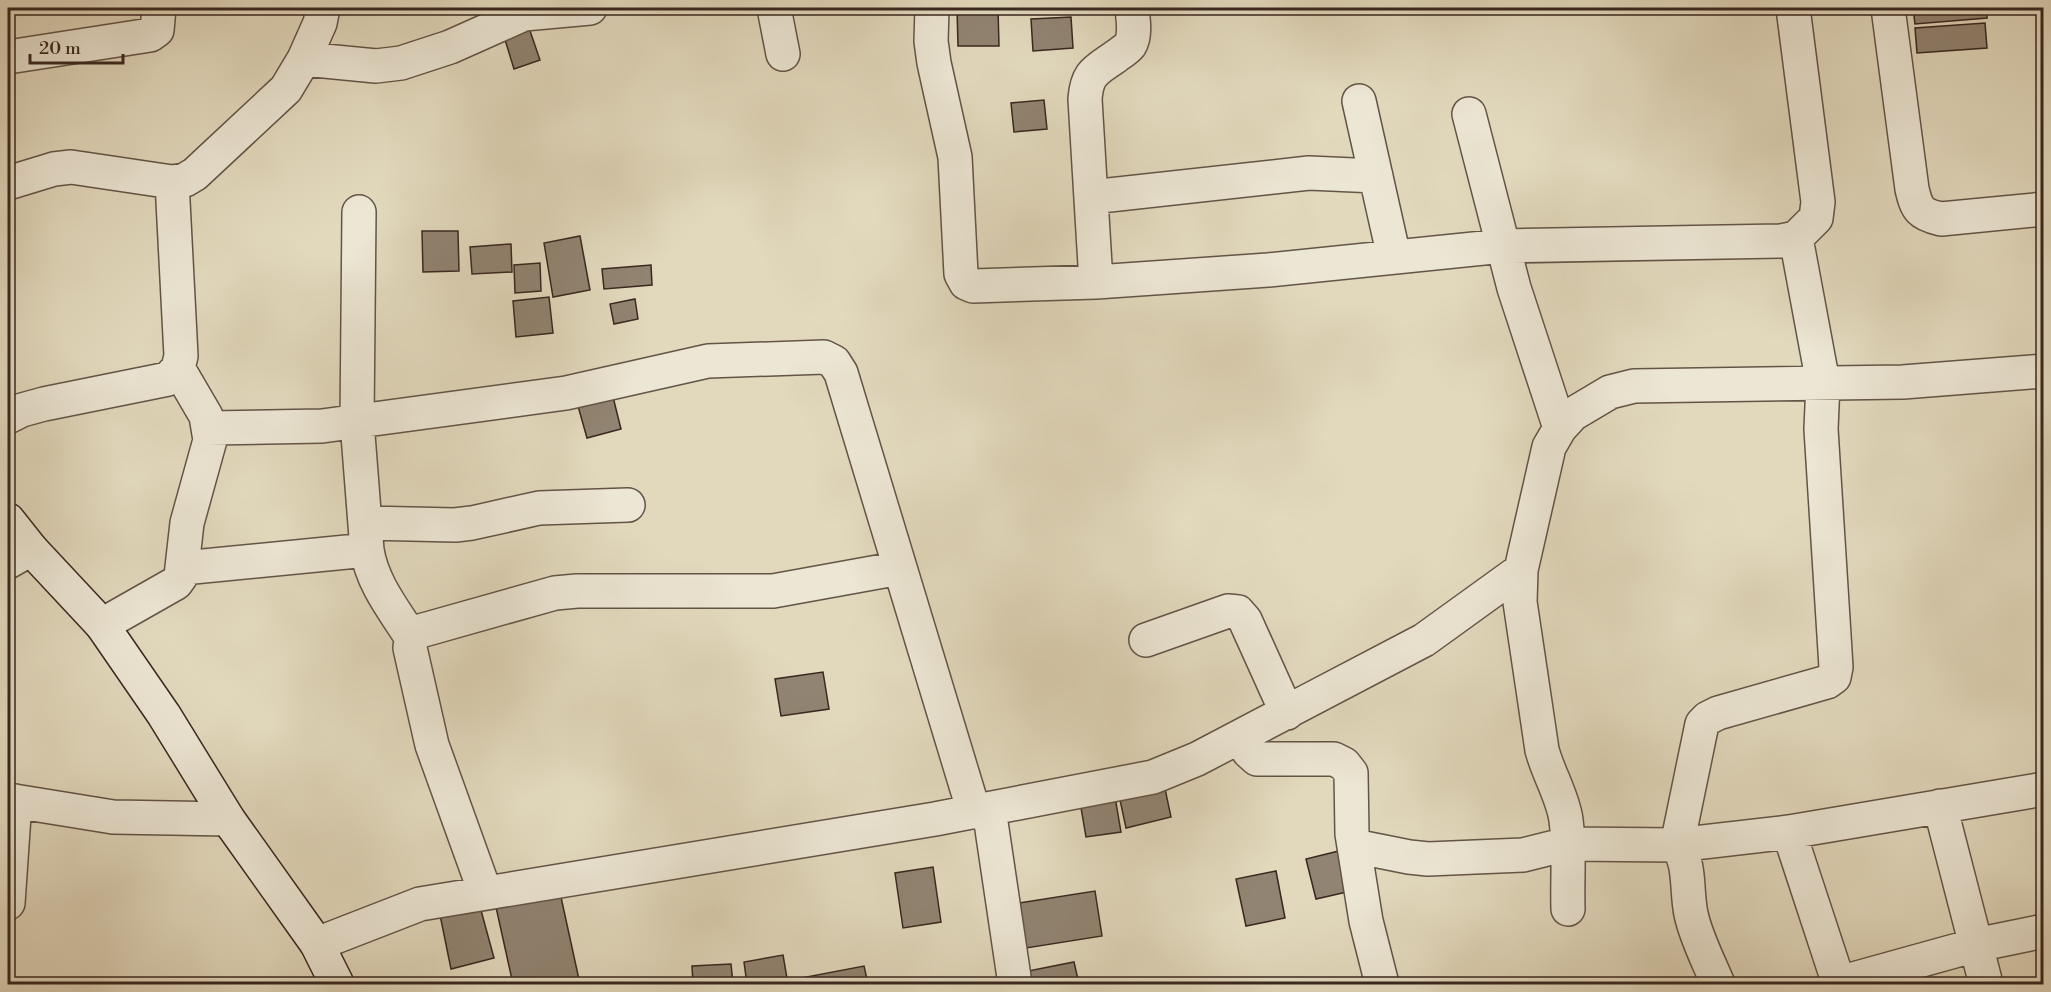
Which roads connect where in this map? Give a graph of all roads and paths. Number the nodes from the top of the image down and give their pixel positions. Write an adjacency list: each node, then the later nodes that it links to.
1 (159, 8): 10 (street)
2 (324, 8): 11 (street)
3 (590, 8): 11 (street)
4 (774, 8): 9 (street)
5 (932, 8): 23 (street)
6 (1132, 8): 17 (street)
7 (1793, 8): 20 (street)
8 (1888, 8): 18 (street)
9 (783, 54)
10 (8, 57)
11 (304, 59): 15 (street)
12 (1359, 101): 14 (street)
13 (1469, 114): 21 (street)
14 (1376, 176): 17 (street); 22 (street)
15 (172, 182): 16 (street); 24 (street)
16 (8, 183)
17 (1091, 196): 23 (street)
18 (2043, 209)
19 (359, 212): 28 (street)
20 (1796, 238): 21 (street); 26 (street)
21 (1503, 246): 22 (street); 30 (street)
22 (1394, 257): 23 (street)
23 (1096, 282)
24 (178, 368): 27 (street); 29 (street)
25 (2043, 371): 26 (street)
26 (1823, 383): 30 (street); 51 (street)
27 (8, 417)
28 (357, 422): 29 (street); 33 (street); 36 (street)
29 (209, 428): 35 (street)
30 (1560, 428): 37 (street)
31 (628, 505): 33 (street)
32 (8, 520): 34 (street)
33 (367, 537): 35 (street); 39 (street)
34 (19, 556): 38 (street)
35 (183, 568): 38 (street)
36 (900, 568): 39 (street); 46 (street)
37 (1521, 570): 41 (street); 49 (street)
38 (102, 626): 47 (street)
39 (411, 637): 52 (street)
40 (1146, 640): 41 (street)
41 (1287, 713): 42 (street)
42 (1240, 737): 46 (street); 50 (street)
43 (2043, 789): 45 (street)
44 (11, 801): 47 (street); 53 (street)
45 (1941, 806): 48 (street); 57 (street)
46 (981, 810): 52 (street); 59 (street)
47 (228, 819): 56 (street)
48 (1789, 832): 51 (street); 62 (street)
49 (1566, 844): 50 (street); 51 (street); 54 (street)
50 (1354, 846): 60 (street)
51 (1677, 846): 61 (street)
52 (485, 892): 56 (street)
53 (8, 903)
54 (1568, 909)
55 (2043, 931): 57 (street)
56 (317, 944): 58 (street)
57 (1976, 945): 62 (street); 63 (street)
58 (337, 984)
59 (1015, 984)
60 (1382, 984)
61 (1718, 984)
62 (1839, 984)
63 (1986, 984)

